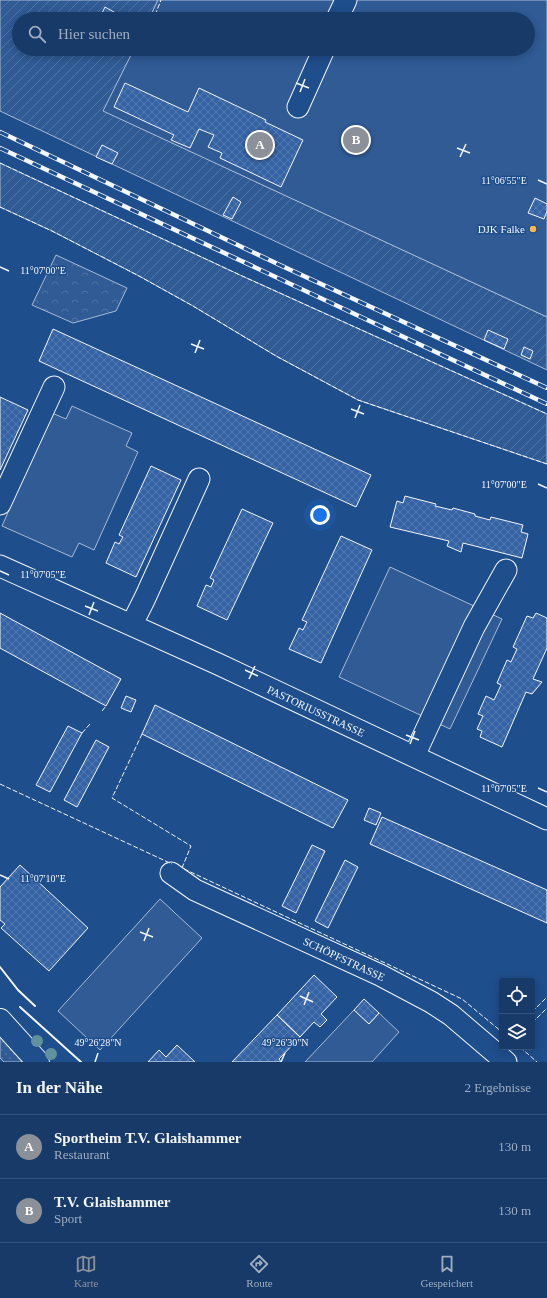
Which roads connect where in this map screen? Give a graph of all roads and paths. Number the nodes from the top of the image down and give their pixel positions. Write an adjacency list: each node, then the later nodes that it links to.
1 (346, 0): 2 (street)
2 (341, 12)
3 (321, 56): 4 (street)
4 (298, 107)
5 (54, 387): 7 (street)
6 (199, 479): 10 (street)
7 (0, 504)
8 (0, 566): 10 (street, PASTORIUSSTRASSE)
9 (506, 570): 11 (street)
10 (132, 624): 11 (street, PASTORIUSSTRASSE)
11 (414, 756): 12 (street, PASTORIUSSTRASSE)
12 (547, 819)
13 (171, 873): 16 (street, SCHÖPFSTRASSE)
14 (0, 1020): 15 (main road)
15 (38, 1062)
16 (506, 1062)

